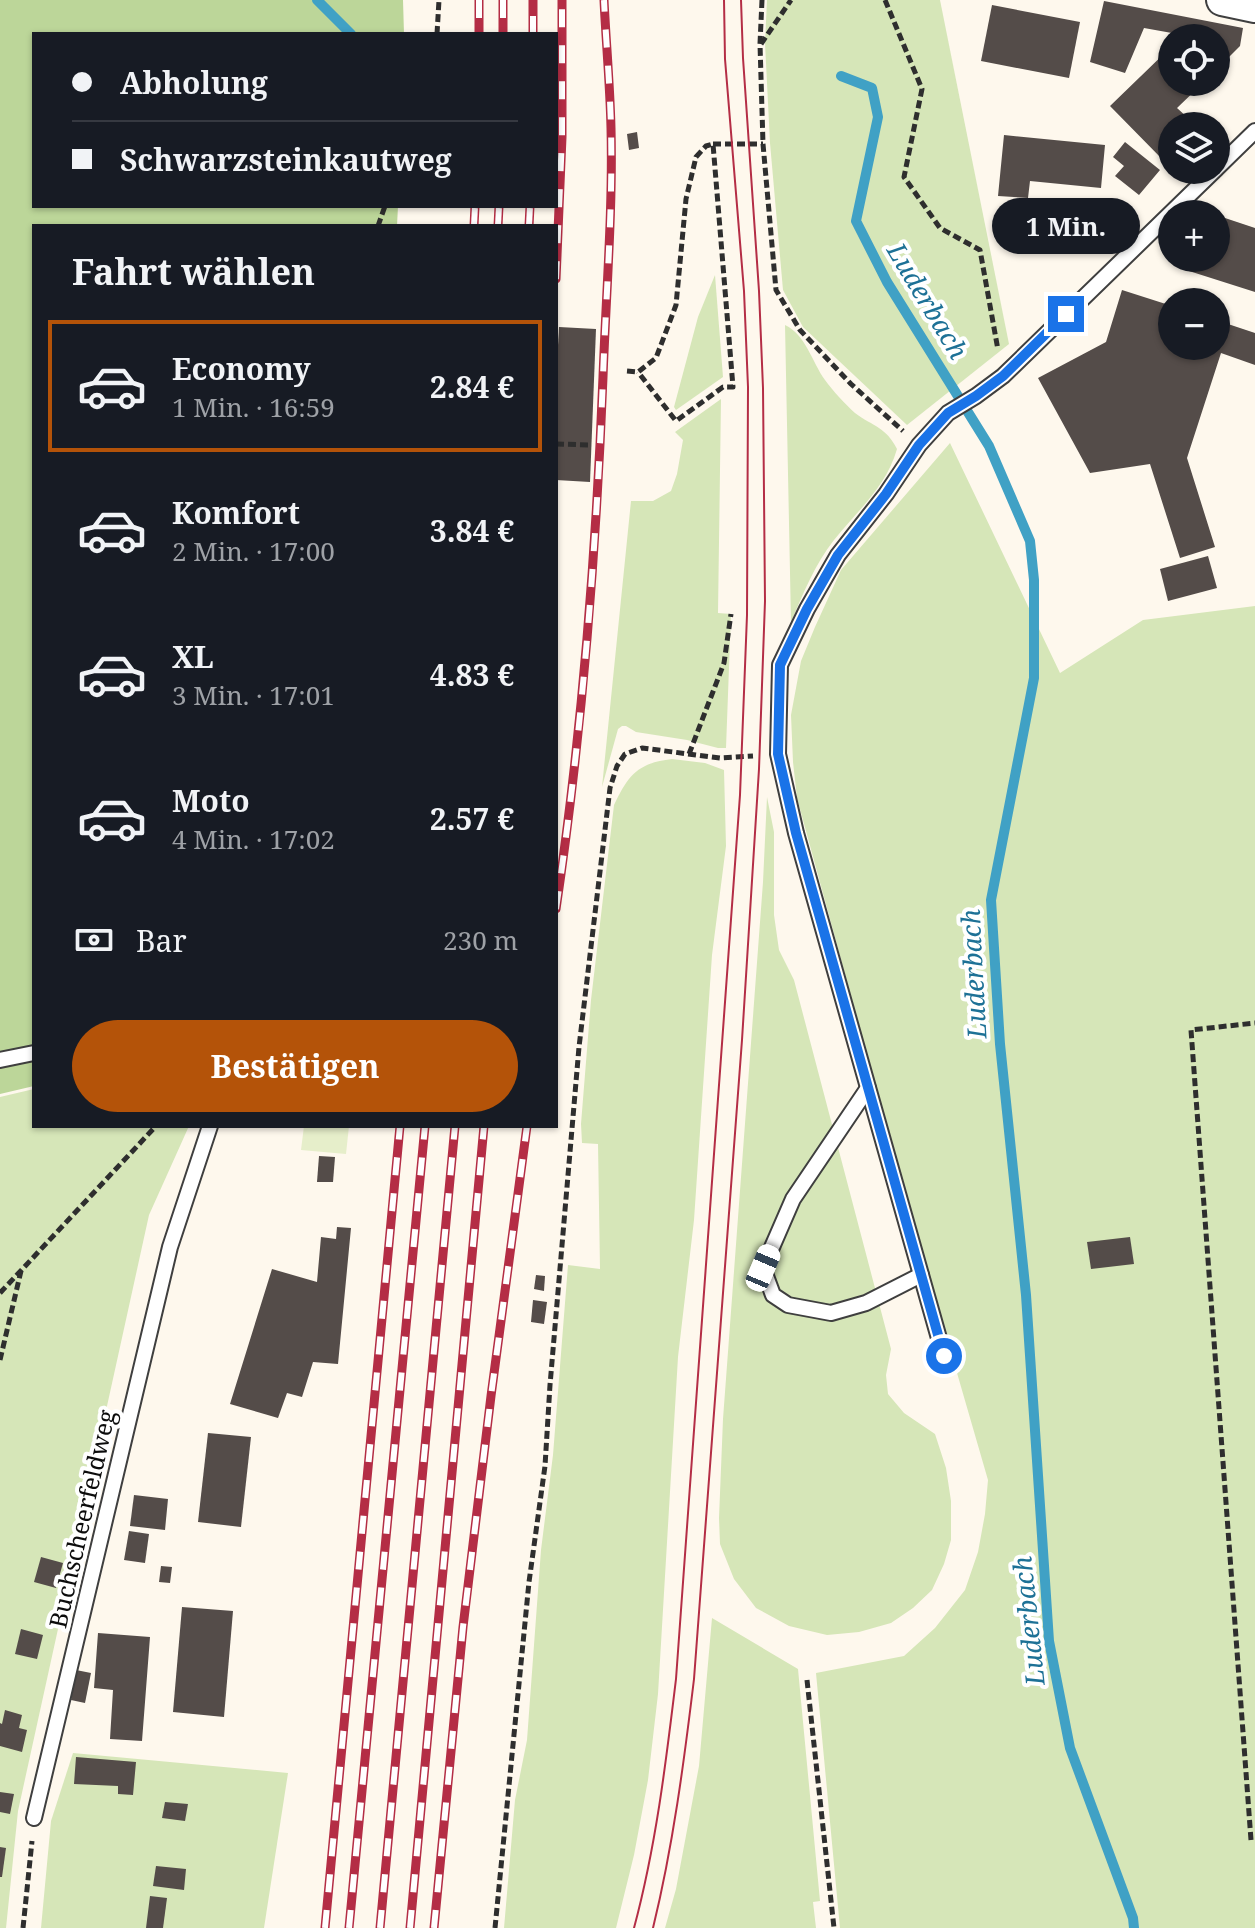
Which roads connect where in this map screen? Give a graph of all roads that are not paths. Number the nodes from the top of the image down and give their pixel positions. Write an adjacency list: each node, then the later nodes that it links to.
1 (1222, 0): 2 (street)
2 (1255, 7)
3 (1255, 131): 4 (lane)
4 (1230, 155)
5 (1200, 184): 8 (lane)
6 (32, 1053): 7 (lane)
7 (0, 1060)
8 (868, 1088): 10 (lane); 10 (lane)
9 (209, 1128): 12 (lane, Buchscheerfeldweg)
10 (921, 1275): 11 (lane)
11 (944, 1356)
12 (34, 1818)

